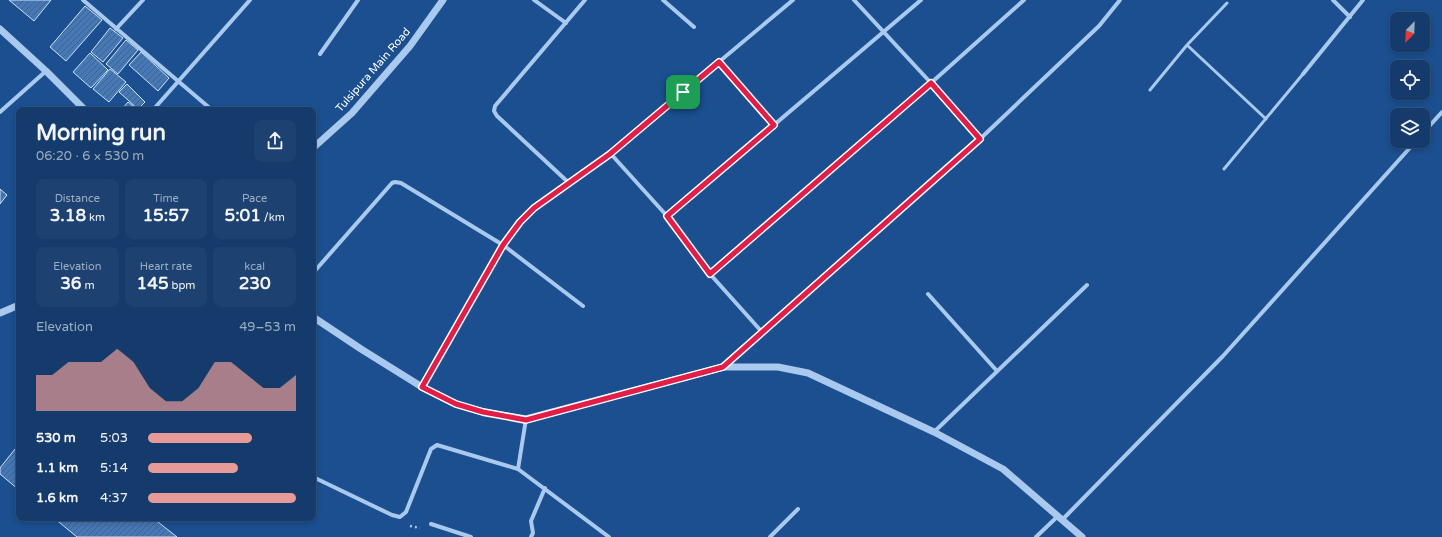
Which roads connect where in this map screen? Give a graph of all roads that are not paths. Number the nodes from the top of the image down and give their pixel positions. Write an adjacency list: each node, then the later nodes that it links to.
1 (83, 0): 21 (street)
2 (143, 0): 21 (street)
3 (250, 0): 28 (street)
4 (358, 0): 24 (street)
5 (443, 0): 40 (street, Tulsipura Main Road)
6 (534, 0): 18 (street)
7 (585, 0): 18 (street)
8 (663, 0): 19 (street)
9 (793, 0): 25 (street)
10 (854, 0): 22 (street)
11 (921, 0): 22 (street)
12 (1024, 0): 29 (street)
13 (1120, 0): 39 (street)
14 (1333, 0): 17 (street)
15 (1363, 0): 17 (street)
16 (1227, 3): 23 (lane)
17 (1350, 17): 27 (street)
18 (566, 22): 44 (street)
19 (694, 27)
20 (0, 29): 26 (street)
21 (116, 29): 28 (street)
22 (884, 32): 29 (street); 37 (street)
23 (1187, 45): 30 (lane); 36 (lane)
24 (320, 54)
25 (719, 62): 37 (street); 42 (street)
26 (46, 72): 31 (street); 34 (street)
27 (1303, 74): 36 (lane)
28 (178, 81): 32 (street); 33 (street)
29 (931, 83): 39 (street); 48 (street)
30 (1150, 90)
31 (82, 107)
32 (156, 107)
33 (208, 107)
34 (0, 112)
35 (1442, 112): 38 (street)
36 (1266, 119): 43 (lane)
37 (774, 125): 45 (street)
38 (1430, 125)
39 (980, 139): 55 (street)
40 (316, 145)
41 (1410, 148): 65 (street)
42 (610, 154): 44 (street); 45 (street)
43 (1224, 169)
44 (569, 183): 46 (street)
45 (667, 216): 48 (street)
46 (503, 245): 47 (street); 52 (street); 58 (street)
47 (316, 270)
48 (710, 274): 55 (street)
49 (1087, 285): 57 (street)
50 (928, 294): 57 (street)
51 (16, 306): 53 (street)
52 (583, 306)
53 (0, 312)
54 (316, 319): 58 (street)
55 (762, 332): 56 (street)
56 (723, 367): 59 (street); 60 (street)
57 (997, 371): 60 (street)
58 (422, 387): 59 (street)
59 (526, 420): 61 (street)
60 (934, 432): 65 (street)
61 (518, 469): 62 (street); 63 (street)
62 (316, 478)
63 (545, 488): 68 (street); 69 (street)
64 (798, 509): 70 (street)
65 (1060, 518): 71 (street); 72 (street)
66 (431, 524): 67 (street)
67 (471, 537)
68 (530, 537)
69 (609, 537)
70 (770, 537)
71 (1036, 537)
72 (1082, 537)

